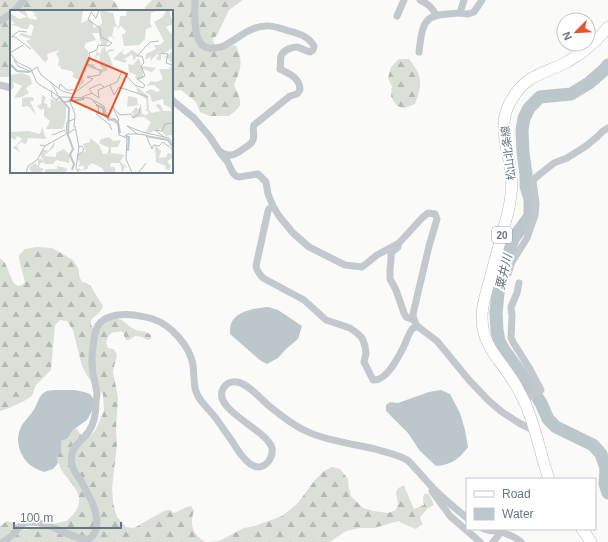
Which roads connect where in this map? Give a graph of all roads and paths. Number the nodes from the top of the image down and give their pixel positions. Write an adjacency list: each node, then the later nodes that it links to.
1 (23, 0): 7 (street)
2 (195, 0): 19 (street)
3 (404, 0): 11 (street)
4 (420, 0): 10 (street)
5 (464, 0): 8 (street)
6 (482, 0): 8 (street)
7 (15, 10)
8 (460, 13): 10 (street)
9 (10, 15): 12 (street)
10 (436, 15): 14 (street)
11 (397, 16)
12 (0, 21)
13 (608, 26): 24 (main road, 松山北条線 / 20)
14 (418, 52)
15 (0, 85): 16 (street)
16 (10, 88)
17 (173, 101): 19 (street)
18 (608, 128): 24 (street)
19 (216, 148): 20 (street)
20 (266, 182): 21 (street); 22 (street)
21 (270, 209): 22 (street); 26 (street)
22 (285, 224): 23 (street)
23 (399, 243): 26 (street); 26 (street)
24 (499, 272): 27 (main road, 松山北条線 / 20)
25 (519, 283): 27 (street)
26 (415, 323): 28 (street)
27 (527, 398): 28 (main road, 松山北条線 / 20)
28 (535, 431): 29 (main road, 松山北条線 / 20)
29 (549, 478)
30 (430, 485): 31 (street); 32 (street); 39 (street)
31 (456, 509): 32 (street); 33 (street)
32 (450, 516): 35 (street)
33 (466, 517)
34 (466, 530): 40 (street)
35 (466, 530)
36 (486, 530): 37 (street)
37 (502, 530): 41 (street); 42 (street)
38 (583, 530): 43 (main road)
39 (3, 542)
40 (480, 542)
41 (494, 542)
42 (521, 542)
43 (591, 542)

